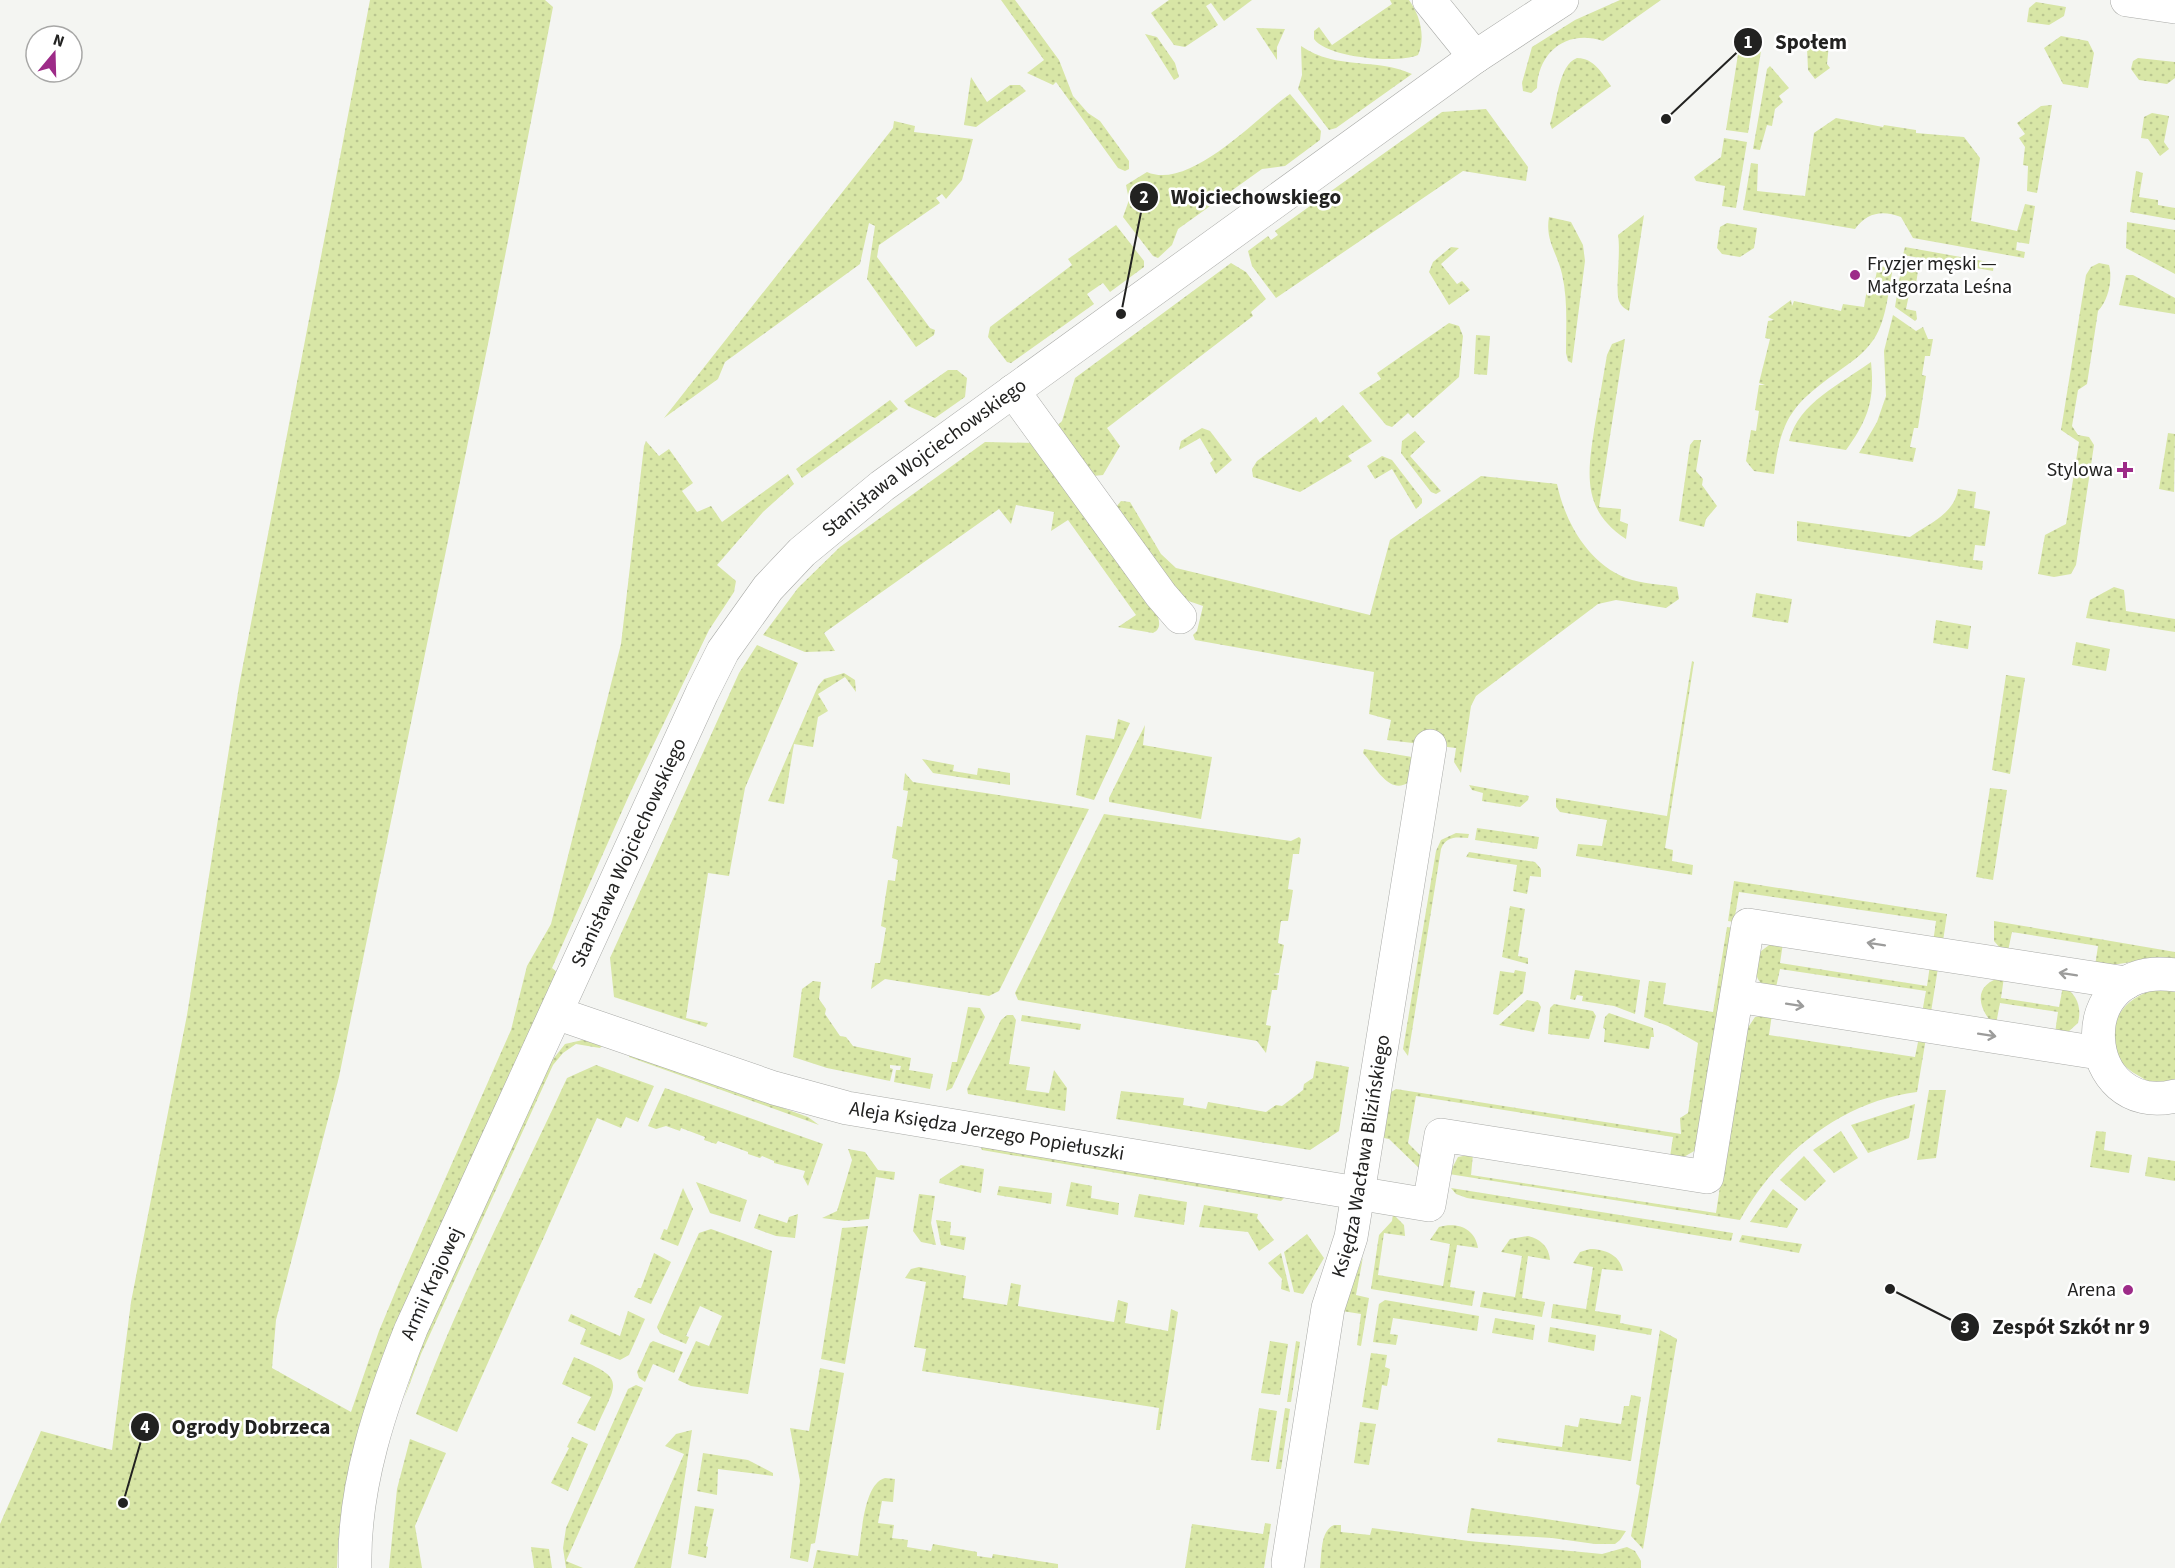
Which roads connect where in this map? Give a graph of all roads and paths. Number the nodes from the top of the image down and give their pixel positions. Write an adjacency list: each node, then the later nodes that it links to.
1 (1429, 0): 5 (street)
2 (1562, 0): 5 (street, Stanisława Wojciechowskiego)
3 (2127, 0): 4 (street)
4 (2175, 7)
5 (1475, 57): 6 (street, Stanisława Wojciechowskiego)
6 (1013, 391): 7 (street); 12 (street, Stanisława Wojciechowskiego)
7 (1180, 616)
8 (1430, 746): 15 (street, Księdza Wacława Blizińskiego)
9 (2175, 975): 10 (street)
10 (2126, 983): 11 (street, one-way to 11); 13 (street)
11 (1737, 996): 13 (street, one-way to 13); 15 (street, Aleja Księdza Jerzego Popiełuszki)
12 (556, 1013): 15 (street, Aleja Księdza Jerzego Popiełuszki); 17 (street, Armii Krajowej)
13 (2099, 1053): 14 (street)
14 (2175, 1096)
15 (1357, 1194): 16 (street, Księdza Wacława Blizińskiego)
16 (1288, 1563)
17 (355, 1568)

